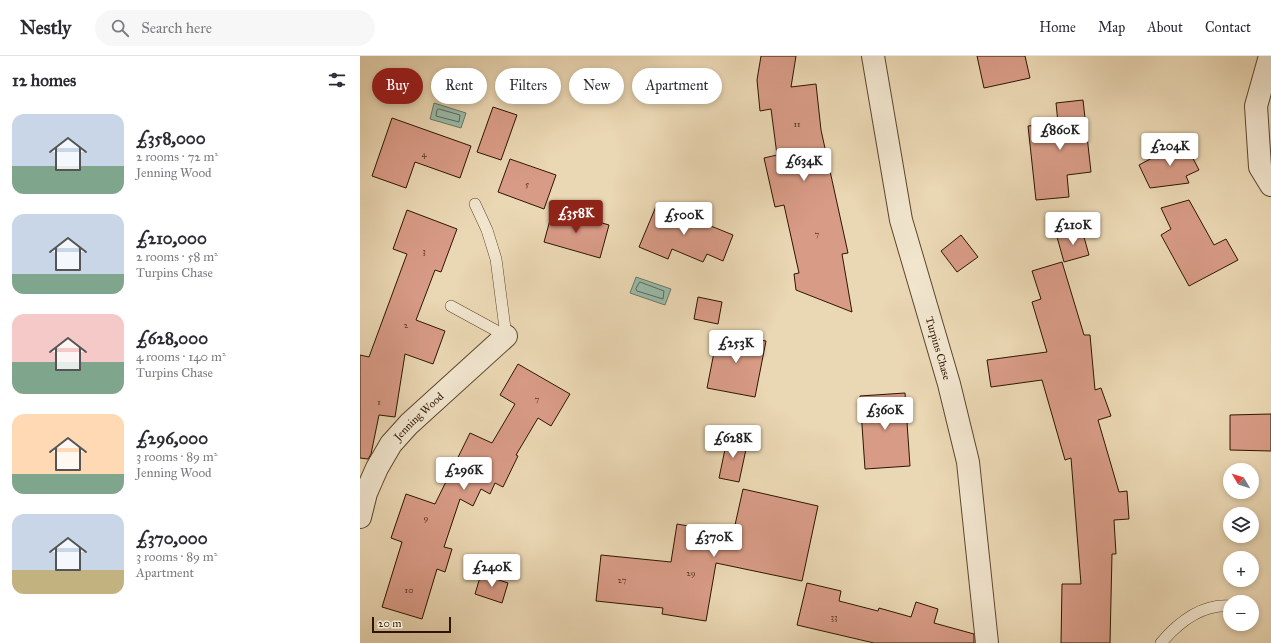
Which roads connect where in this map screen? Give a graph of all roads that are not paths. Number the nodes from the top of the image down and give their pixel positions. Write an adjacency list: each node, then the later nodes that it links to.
1 (873, 56): 9 (street, Turpins Chase)
2 (1270, 56): 3 (street)
3 (1271, 185)
4 (475, 204): 6 (lane)
5 (451, 306): 6 (lane)
6 (506, 336): 7 (street, Jenning Wood)
7 (360, 517)
8 (1223, 605): 10 (lane)
9 (987, 643)
10 (1161, 643)

